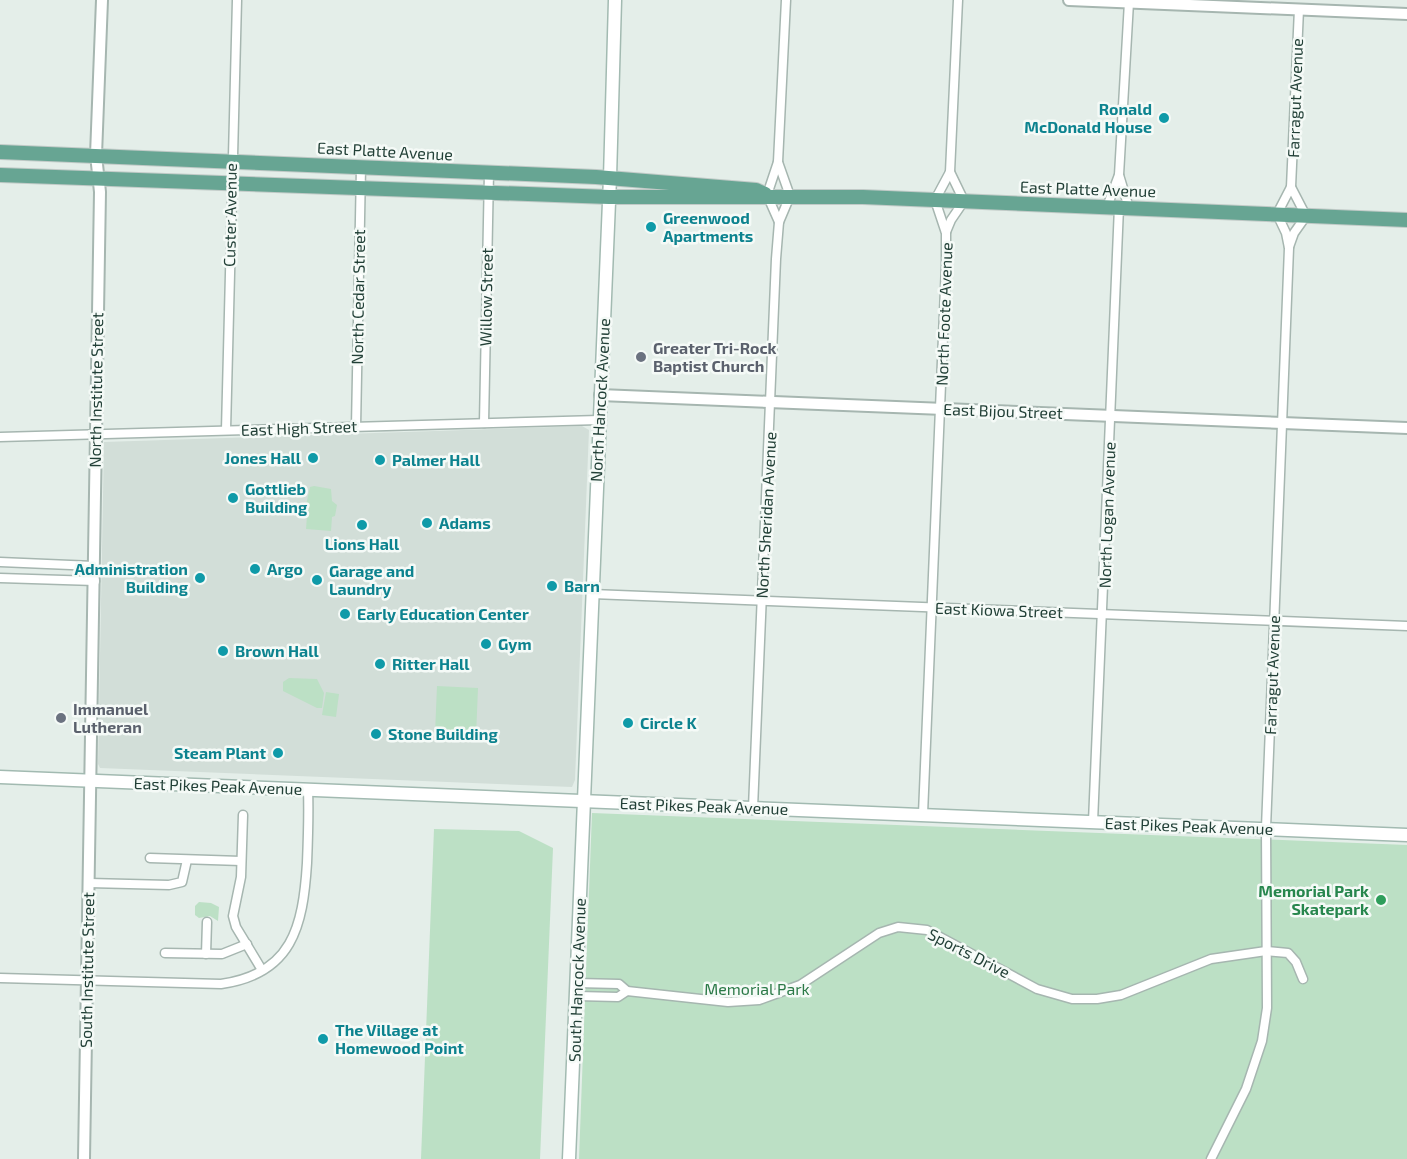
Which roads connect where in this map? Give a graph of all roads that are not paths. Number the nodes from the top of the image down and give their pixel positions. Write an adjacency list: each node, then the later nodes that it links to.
1 (102, 0): 12 (street, North Institute Street)
2 (237, 0): 13 (street, Custer Avenue)
3 (615, 0): 20 (main road, North Hancock Avenue)
4 (786, 0): 14 (street)
5 (958, 0): 17 (street)
6 (1070, 0): 7 (street)
7 (1129, 2): 8 (street); 19 (street, North Logan Avenue)
8 (1211, 3): 9 (street)
9 (1299, 9): 10 (street); 23 (street, Farragut Avenue)
10 (1407, 14)
11 (0, 152): 12 (main road, East Platte Avenue)
12 (96, 155): 13 (main road, East Platte Avenue); 21 (street, North Institute Street)
13 (231, 160): 15 (main road, East Platte Avenue); 22 (street, Custer Avenue)
14 (778, 162): 26 (street); 27 (street)
15 (360, 167): 16 (main road, East Platte Avenue); 24 (street, North Cedar Street)
16 (489, 172): 20 (main road, East Platte Avenue); 25 (street, Willow Street)
17 (950, 172): 29 (street); 30 (street)
18 (0, 175): 21 (main road, East Platte Avenue)
19 (1119, 175): 31 (street, North Logan Avenue); 31 (street)
20 (610, 178): 26 (main road, East Platte Avenue); 28 (main road, North Hancock Avenue)
21 (100, 179): 22 (main road, East Platte Avenue); 48 (street, North Institute Street)
22 (230, 183): 24 (main road, East Platte Avenue); 47 (street, Custer Avenue)
23 (1291, 187): 32 (street, Farragut Avenue); 33 (street, Farragut Avenue)
24 (360, 189): 25 (main road, East Platte Avenue); 45 (street, North Cedar Street)
25 (488, 194): 28 (main road, East Platte Avenue); 43 (street, Willow Street)
26 (767, 195): 27 (main road, East Platte Avenue); 28 (main road, East Platte Avenue); 35 (street, North Sheridan Avenue)
27 (790, 196): 29 (main road, East Platte Avenue); 35 (street, North Sheridan Avenue)
28 (609, 197): 38 (main road, North Hancock Avenue)
29 (935, 200): 30 (main road, East Platte Avenue); 36 (street, North Foote Avenue)
30 (964, 201): 31 (main road, East Platte Avenue); 36 (street)
31 (1118, 207): 32 (main road, East Platte Avenue); 41 (street, North Logan Avenue)
32 (1277, 214): 33 (main road, East Platte Avenue); 37 (street, Farragut Avenue)
33 (1306, 216): 34 (main road, East Platte Avenue); 37 (street)
34 (1407, 220)
35 (779, 222): 39 (street, North Sheridan Avenue)
36 (946, 233): 40 (street, North Foote Avenue)
37 (1289, 248): 44 (street, Farragut Avenue)
38 (600, 395): 39 (street, East Bijou Street); 42 (main road, North Hancock Avenue)
39 (771, 401): 40 (street, East Bijou Street); 55 (street, North Sheridan Avenue)
40 (941, 409): 41 (street, East Bijou Street); 56 (street, North Foote Avenue)
41 (1111, 416): 44 (street, East Bijou Street); 57 (street, North Logan Avenue)
42 (599, 420): 43 (street, East High Street); 54 (main road, North Hancock Avenue)
43 (484, 423): 45 (street, East High Street)
44 (1281, 423): 46 (street, East Bijou Street); 58 (street, Farragut Avenue)
45 (356, 427): 47 (street, East High Street)
46 (1407, 428)
47 (226, 430): 48 (street, East High Street)
48 (95, 435): 49 (street, East High Street); 51 (street, North Institute Street)
49 (0, 437)
50 (0, 562): 51 (street)
51 (94, 566): 53 (street, North Institute Street)
52 (0, 578): 53 (street)
53 (95, 581): 61 (street, North Institute Street)
54 (592, 594): 55 (street, East Kiowa Street); 63 (main road, North Hancock Avenue)
55 (762, 601): 56 (street, East Kiowa Street); 64 (street, North Sheridan Avenue)
56 (933, 607): 57 (street, East Kiowa Street); 65 (street, North Foote Avenue)
57 (1104, 615): 58 (street, East Kiowa Street); 67 (street, North Logan Avenue)
58 (1273, 621): 59 (street, East Kiowa Street); 68 (street, Farragut Avenue)
59 (1407, 626)
60 (0, 777): 61 (main road, East Pikes Peak Avenue)
61 (91, 781): 62 (main road, East Pikes Peak Avenue); 73 (street, South Institute Street)
62 (308, 790): 63 (main road, East Pikes Peak Avenue); 79 (street)
63 (582, 801): 64 (main road, East Pikes Peak Avenue); 83 (main road, South Hancock Avenue)
64 (753, 808): 65 (main road, East Pikes Peak Avenue)
65 (923, 814): 67 (main road, East Pikes Peak Avenue)
66 (243, 815): 72 (street)
67 (1094, 822): 68 (main road, East Pikes Peak Avenue)
68 (1266, 828): 69 (main road, East Pikes Peak Avenue); 76 (street, Farragut Avenue)
69 (1407, 835)
70 (150, 858): 71 (street)
71 (187, 860): 72 (street); 73 (street)
72 (241, 861): 75 (street)
73 (89, 883): 82 (street, South Institute Street)
74 (207, 922): 78 (street)
75 (247, 944): 78 (street); 79 (street)
76 (1266, 951): 81 (street, Sports Drive); 84 (street, Sports Drive); 88 (street, Farragut Avenue)
77 (165, 953): 78 (street)
78 (206, 954)
79 (262, 970): 82 (street)
80 (0, 978): 82 (street)
81 (1303, 979)
82 (87, 980): 86 (street, South Institute Street)
83 (577, 983): 84 (street, Sports Drive); 85 (main road, South Hancock Avenue)
84 (627, 990): 85 (street, Sports Drive)
85 (577, 996): 87 (main road, South Hancock Avenue)
86 (84, 1159)
87 (569, 1159)
88 (1211, 1159)

